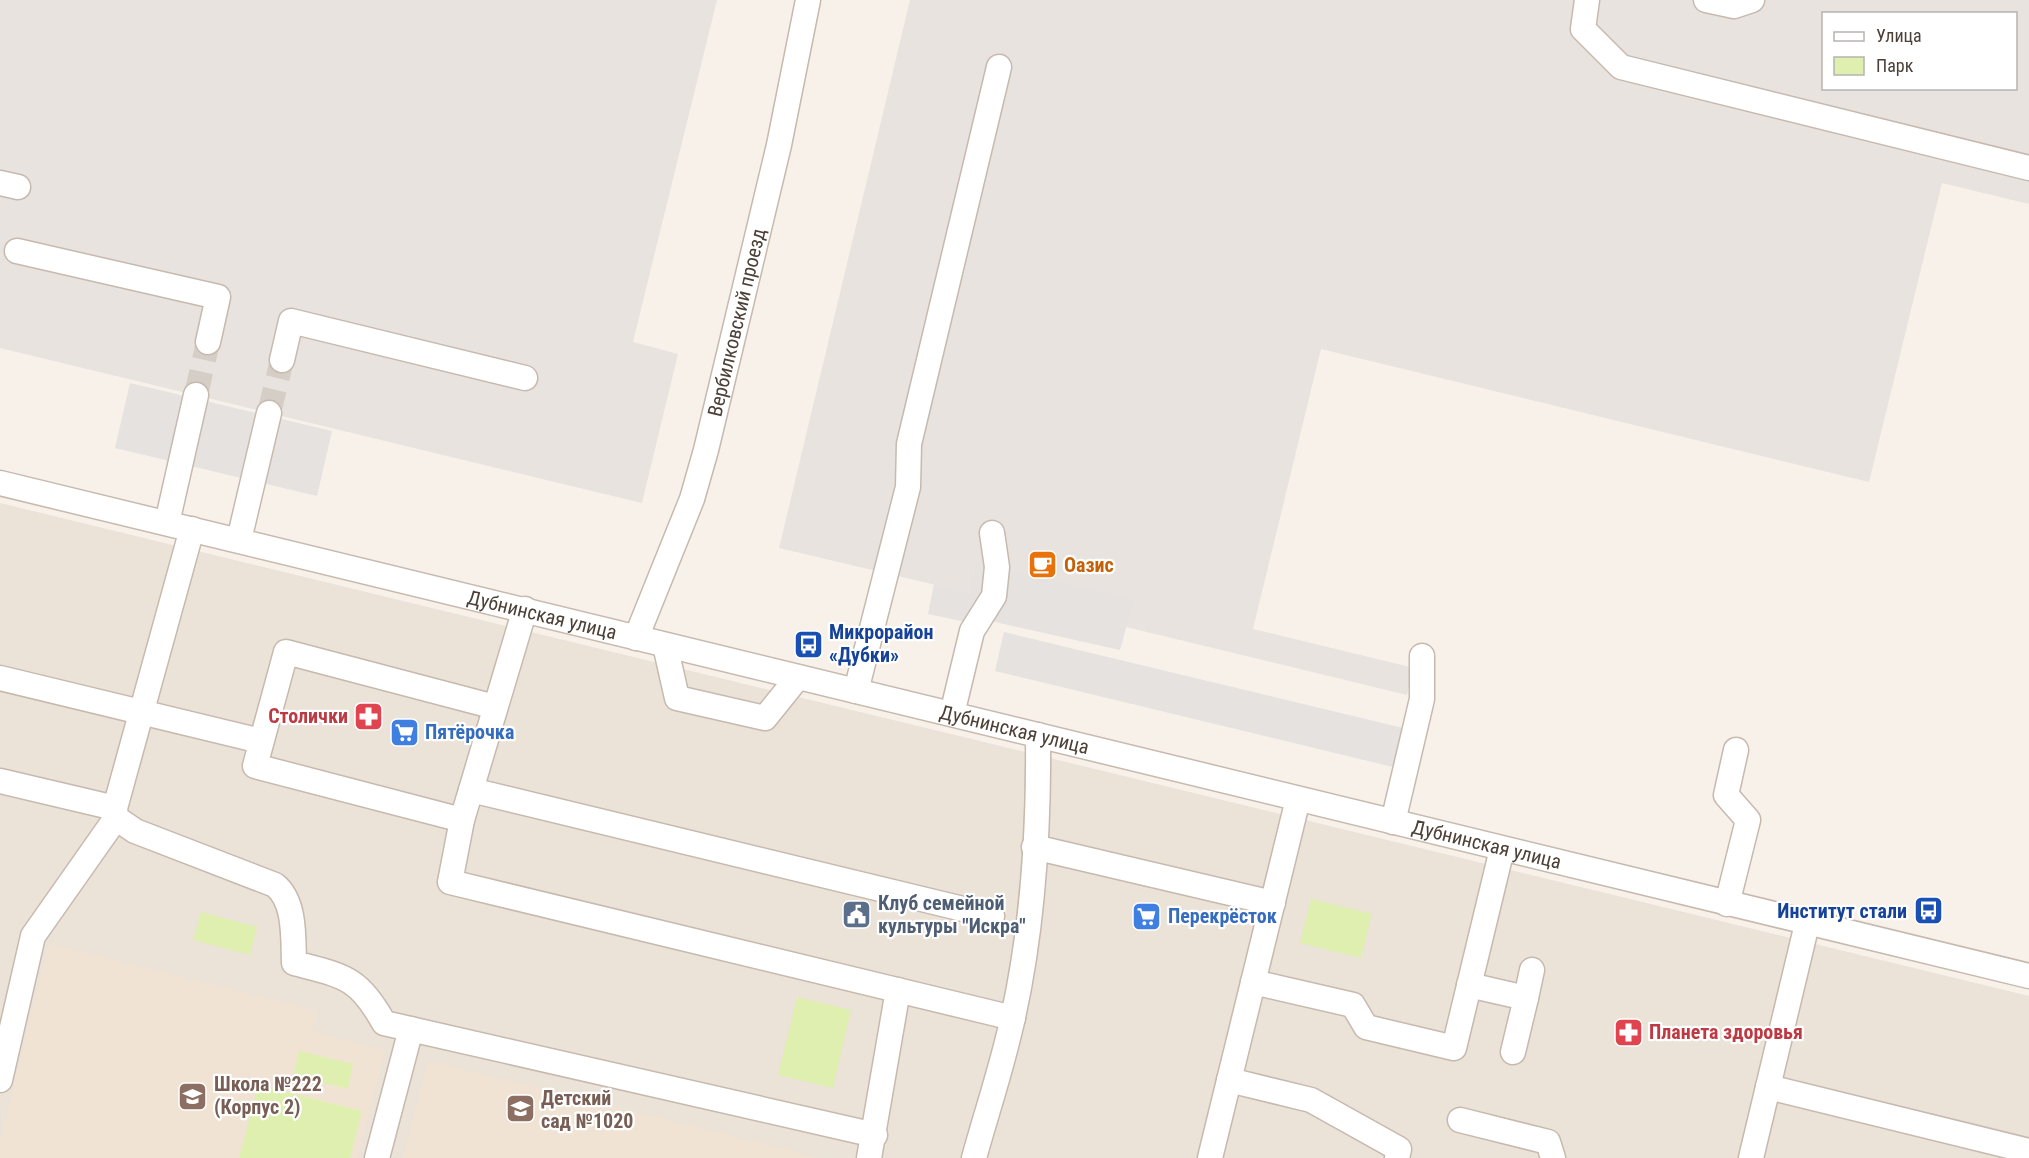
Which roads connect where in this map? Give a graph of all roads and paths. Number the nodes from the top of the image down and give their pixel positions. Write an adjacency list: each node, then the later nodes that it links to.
1 (808, 0): 19 (street, Вербилковский проезд)
2 (1587, 0): 6 (street)
3 (1706, 0): 4 (street)
4 (1752, 0)
5 (999, 68): 24 (street)
6 (2029, 168)
7 (16, 251): 8 (street)
8 (208, 342)
9 (282, 360): 10 (street)
10 (525, 378)
11 (196, 395): 14 (street)
12 (269, 413): 17 (street)
13 (0, 483): 14 (street, Дубнинская улица)
14 (167, 523): 15 (street, Дубнинская улица)
15 (192, 529): 17 (street, Дубнинская улица); 26 (street)
16 (992, 533): 27 (street)
17 (238, 540): 18 (street, Дубнинская улица)
18 (525, 609): 19 (street, Дубнинская улица); 25 (street)
19 (636, 638): 20 (street, Дубнинская улица)
20 (665, 645): 22 (street, Дубнинская улица); 22 (street)
21 (1422, 656): 36 (street)
22 (798, 677): 24 (street, Дубнинская улица)
23 (0, 678): 26 (street)
24 (856, 691): 27 (street, Дубнинская улица)
25 (495, 707): 29 (street); 32 (street)
26 (142, 712): 29 (street); 34 (street)
27 (952, 714): 28 (street, Дубнинская улица)
28 (1038, 735): 33 (street, Дубнинская улица); 37 (street)
29 (261, 741): 35 (street)
30 (1736, 750): 40 (street)
31 (0, 781): 34 (street)
32 (471, 790): 35 (street); 41 (street)
33 (1298, 799): 36 (street, Дубнинская улица); 39 (street)
34 (116, 813): 50 (street); 52 (street)
35 (462, 820): 47 (street)
36 (1393, 822): 38 (street, Дубнинская улица)
37 (1034, 847): 39 (street); 49 (street)
38 (1502, 849): 40 (street, Дубнинская улица); 46 (street)
39 (1273, 903): 45 (street)
40 (1727, 904): 42 (street, Дубнинская улица)
41 (992, 916)
42 (1807, 924): 44 (street, Дубнинская улица); 54 (street)
43 (1532, 970): 48 (street)
44 (2029, 976)
45 (1253, 982): 46 (street); 53 (street)
46 (1469, 985): 48 (street)
47 (898, 990): 49 (street); 56 (street)
48 (1526, 998): 51 (street)
49 (1013, 1018): 60 (street)
50 (411, 1029): 56 (street); 58 (street)
51 (1513, 1052)
52 (0, 1080)
53 (1229, 1080): 61 (street); 62 (street)
54 (1768, 1087): 57 (street); 64 (street)
55 (1460, 1120): 63 (street)
56 (875, 1135): 59 (street)
57 (2029, 1151)
58 (377, 1158)
59 (869, 1158)
60 (974, 1158)
61 (1210, 1158)
62 (1397, 1158)
63 (1553, 1158)
64 (1751, 1158)

